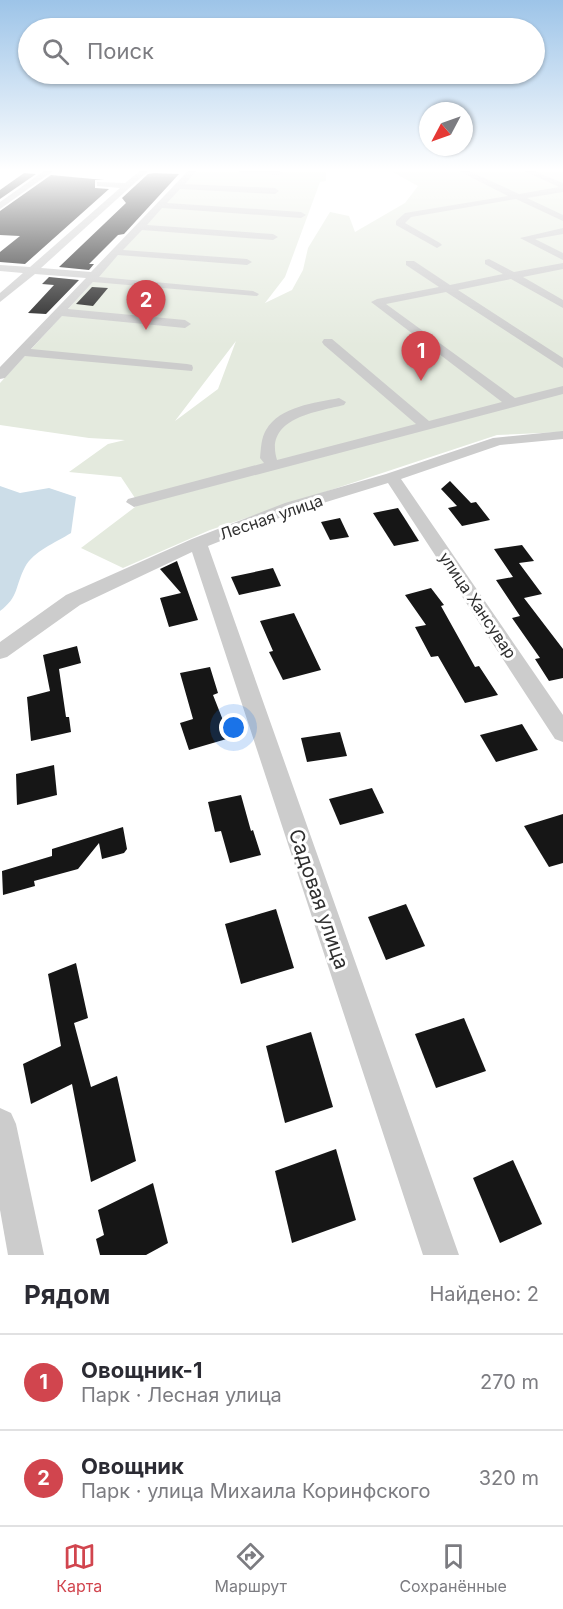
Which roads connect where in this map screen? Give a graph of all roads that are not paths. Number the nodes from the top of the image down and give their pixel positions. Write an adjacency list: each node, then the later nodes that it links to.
1 (78, 230): 15 (street)
2 (136, 230): 8 (street)
3 (173, 230): 6 (street)
4 (410, 230): 7 (street)
5 (563, 231): 9 (street)
6 (273, 237)
7 (437, 245)
8 (114, 252): 10 (street); 17 (street)
9 (563, 257)
10 (247, 262)
11 (489, 262): 16 (street)
12 (410, 263): 18 (street)
13 (563, 266): 16 (street)
14 (0, 268): 15 (street)
15 (32, 270): 17 (street); 20 (street)
16 (514, 276): 18 (street); 21 (street)
17 (92, 277): 19 (street); 22 (street)
18 (450, 290): 26 (street); 31 (street)
19 (254, 294)
20 (0, 299)
21 (563, 304)
22 (58, 312): 23 (street); 25 (street)
23 (185, 324)
24 (328, 342): 32 (street)
25 (21, 352): 27 (street); 28 (street)
26 (563, 364)
27 (187, 368)
28 (0, 375)
29 (563, 390): 31 (street)
30 (339, 402): 34 (street)
31 (512, 403): 32 (street)
32 (426, 425): 34 (street)
33 (563, 435): 35 (street, Лесная улица)
34 (273, 465): 36 (street)
35 (392, 477): 37 (street, Лесная улица); 39 (street, улица Хансувар)
36 (134, 502)
37 (198, 543): 38 (street, Лесная улица); 42 (street, Садовая улица)
38 (0, 652)
39 (563, 733)
40 (0, 1124): 41 (street)
41 (26, 1255)
42 (441, 1255)

